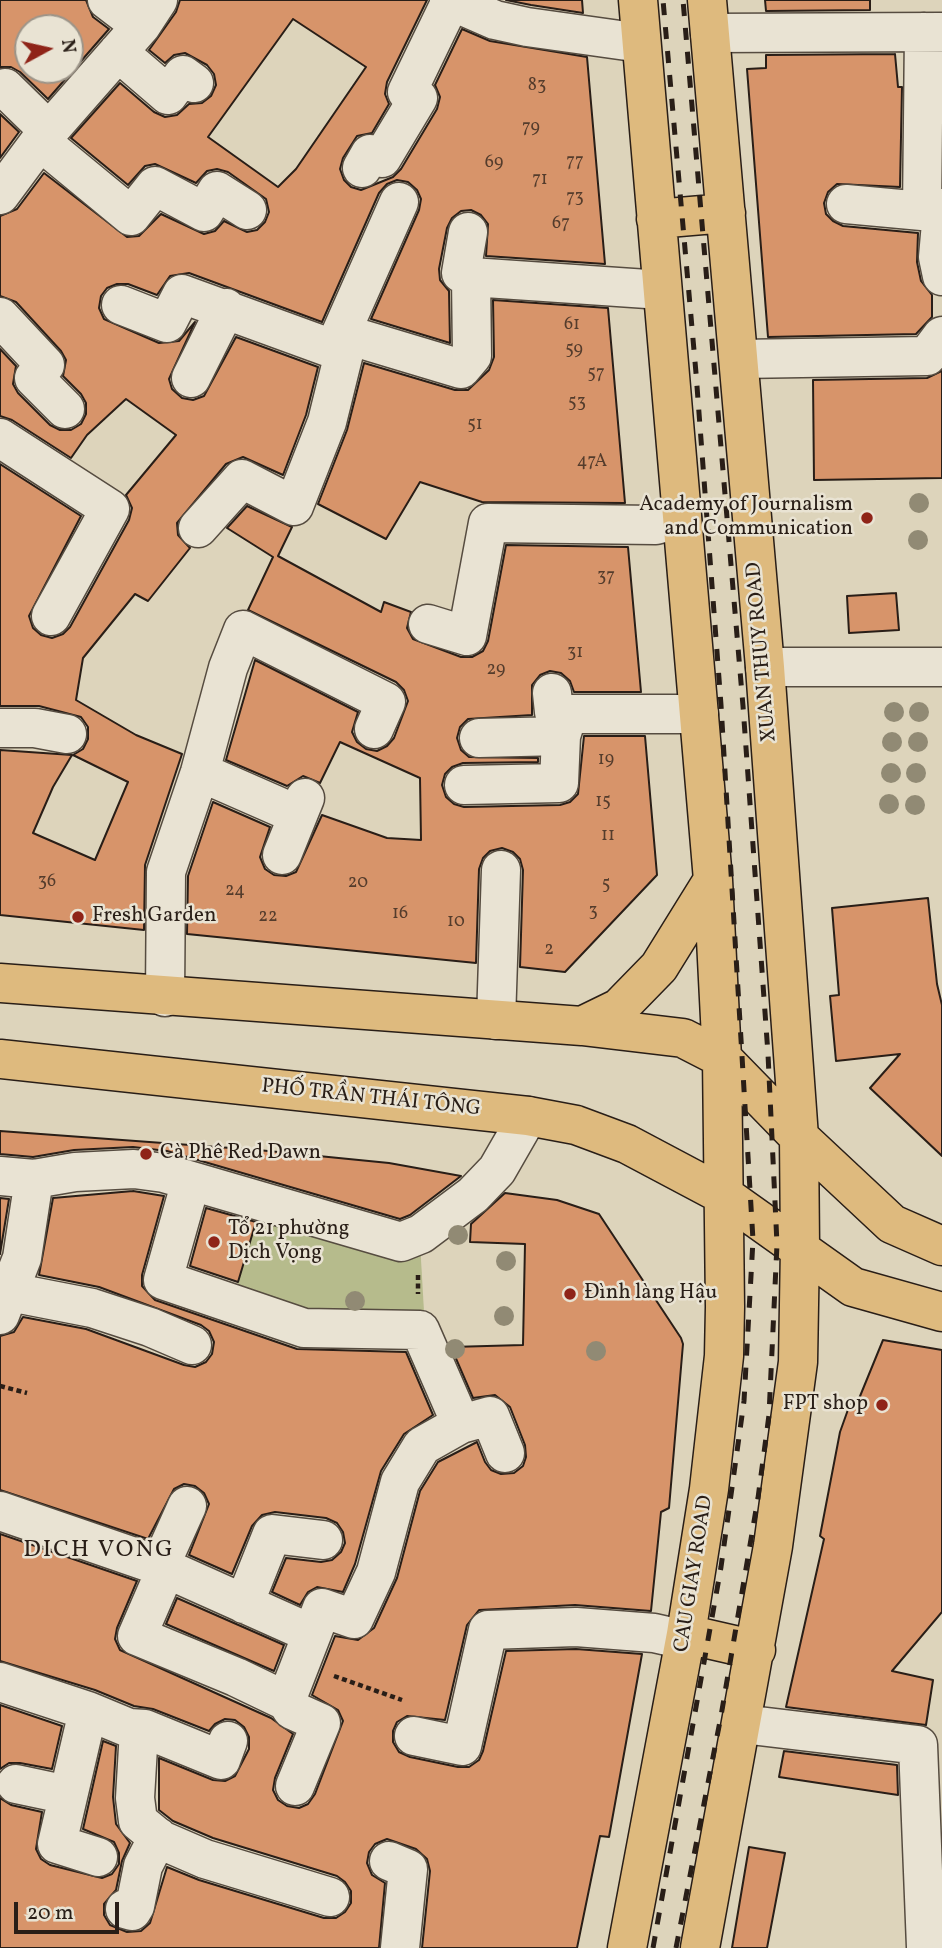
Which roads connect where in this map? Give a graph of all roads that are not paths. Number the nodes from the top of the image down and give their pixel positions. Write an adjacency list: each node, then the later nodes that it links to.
1 (107, 0): 5 (lane)
2 (450, 0): 7 (lane); 11 (lane)
3 (638, 0): 7 (main road)
4 (708, 16): 6 (lane); 17 (main road, XUAN THUY ROAD)
5 (139, 26): 8 (lane); 10 (lane)
6 (933, 32): 16 (lane)
7 (641, 43): 18 (main road)
8 (194, 83)
9 (5, 88): 10 (lane)
10 (44, 136): 12 (lane); 15 (lane)
11 (362, 168)
12 (0, 195)
13 (399, 202): 27 (lane)
14 (846, 204): 16 (lane)
15 (247, 210)
16 (935, 210): 20 (lane)
17 (726, 213): 18 (main road); 28 (main road, XUAN THUY ROAD)
18 (656, 219): 22 (main road)
19 (468, 232): 21 (lane)
20 (941, 263)
21 (471, 277): 22 (lane); 27 (lane)
22 (662, 290): 32 (main road)
23 (121, 305): 24 (lane)
24 (226, 308): 27 (lane); 29 (lane)
25 (0, 317): 30 (lane)
26 (942, 336): 28 (lane)
27 (342, 343): 33 (lane)
28 (738, 359): 36 (main road, XUAN THUY ROAD)
29 (191, 377)
30 (65, 409)
31 (0, 438): 34 (lane)
32 (682, 518): 35 (lane); 38 (main road)
33 (198, 528)
34 (51, 616)
35 (428, 624)
36 (765, 667): 37 (lane); 56 (main road, XUAN THUY ROAD)
37 (942, 667)
38 (699, 714): 39 (lane); 48 (main road)
39 (560, 715): 43 (lane); 45 (lane)
40 (0, 728): 42 (lane)
41 (374, 729): 44 (lane)
42 (67, 734)
43 (479, 738)
44 (200, 772): 46 (lane); 50 (lane)
45 (464, 785)
46 (282, 855)
47 (500, 870): 51 (lane)
48 (713, 880): 52 (main road); 53 (main road)
49 (0, 983): 50 (main road)
50 (165, 997): 51 (main road)
51 (496, 1020): 52 (main road)
52 (582, 1026): 53 (main road)
53 (722, 1058): 56 (main road); 59 (main road, CAU GIAY ROAD)
54 (0, 1059): 55 (main road, PHỐ TRẦN THÁI TÔNG)
55 (528, 1116): 58 (lane); 59 (main road, PHỐ TRẦN THÁI TÔNG)
56 (799, 1137): 60 (main road); 61 (main road, XUAN THUY ROAD)
57 (17, 1177): 58 (lane); 62 (lane)
58 (191, 1181): 65 (lane)
59 (725, 1196): 61 (main road, PHỐ TRẦN THÁI TÔNG); 72 (main road, CAU GIAY ROAD)
60 (942, 1245)
61 (800, 1247): 63 (main road, PHỐ TRẦN THÁI TÔNG); 74 (main road)
62 (3, 1305): 64 (lane)
63 (942, 1312)
64 (192, 1345)
65 (461, 1423): 66 (lane); 73 (lane)
66 (505, 1453)
67 (187, 1506): 70 (lane)
68 (0, 1511): 70 (lane)
69 (323, 1540): 71 (lane)
70 (163, 1567): 71 (lane); 76 (lane)
71 (244, 1604): 73 (lane)
72 (685, 1637): 74 (main road); 78 (lane); 92 (main road, CAU GIAY ROAD)
73 (306, 1649): 76 (lane)
74 (755, 1650): 79 (main road)
75 (0, 1682): 77 (lane)
76 (286, 1702): 83 (lane)
77 (89, 1711): 80 (lane); 84 (lane)
78 (410, 1719)
79 (742, 1724): 90 (lane); 93 (main road)
80 (139, 1730): 81 (lane); 85 (lane)
81 (228, 1741)
82 (16, 1784): 84 (lane)
83 (295, 1786)
84 (68, 1795): 86 (lane)
85 (158, 1837): 88 (lane); 89 (lane)
86 (98, 1857)
87 (389, 1861): 91 (lane)
88 (330, 1897)
89 (125, 1909)
90 (942, 1944)
91 (400, 1948)
92 (627, 1948)
93 (700, 1948)

